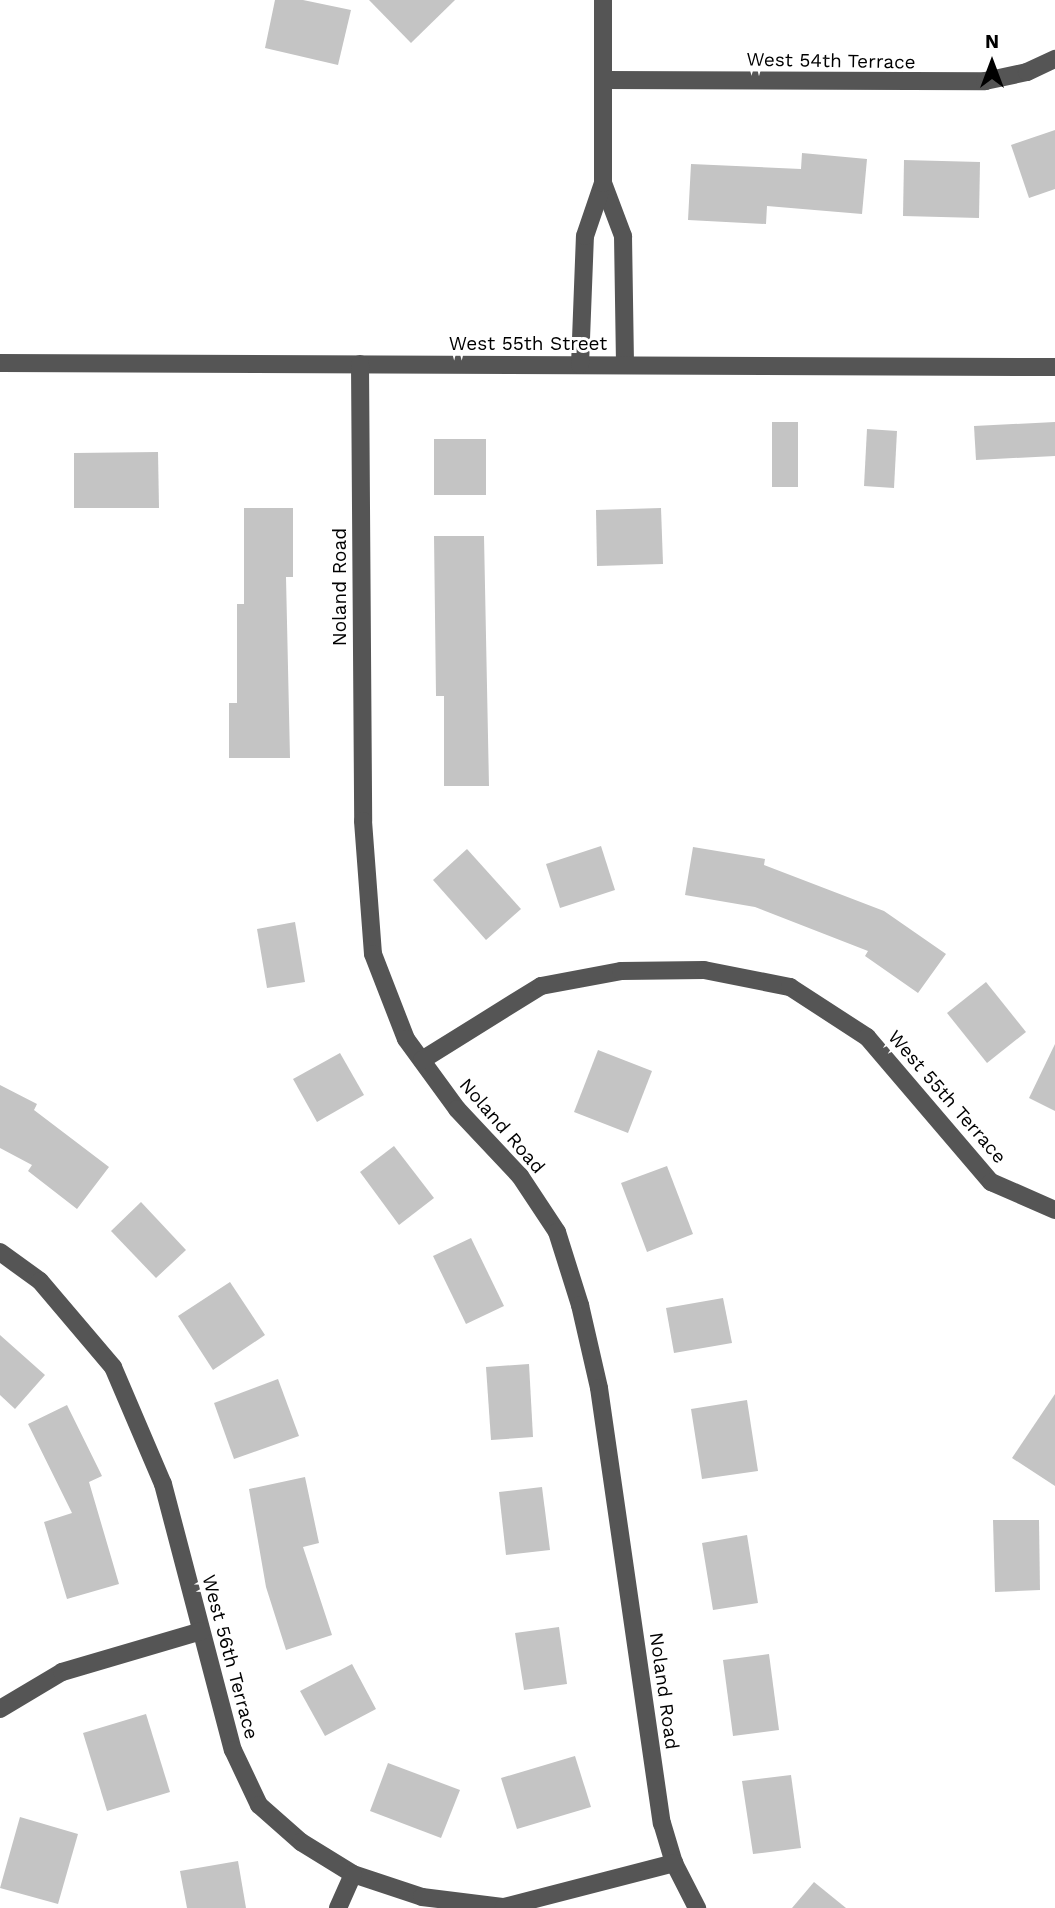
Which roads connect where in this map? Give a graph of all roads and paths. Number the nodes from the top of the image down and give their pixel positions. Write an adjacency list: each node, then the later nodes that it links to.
1 (603, 0): 3 (street)
2 (1055, 59): 3 (street, West 54th Terrace)
3 (604, 80): 4 (street)
4 (603, 183): 7 (street); 8 (street)
5 (0, 363): 6 (street, West 55th Street)
6 (360, 364): 7 (street, West 55th Street); 10 (street, Noland Road)
7 (580, 365): 8 (street, West 55th Street)
8 (625, 365): 9 (street, West 55th Street)
9 (1055, 366)
10 (422, 1060): 11 (street, West 55th Terrace); 15 (street, Noland Road)
11 (1055, 1210)
12 (0, 1252): 13 (street, West 56th Terrace)
13 (201, 1631): 14 (street); 16 (street, West 56th Terrace)
14 (0, 1709)
15 (674, 1863): 16 (street, West 56th Terrace); 18 (street, Noland Road)
16 (353, 1874): 17 (street)
17 (338, 1908)
18 (697, 1908)

